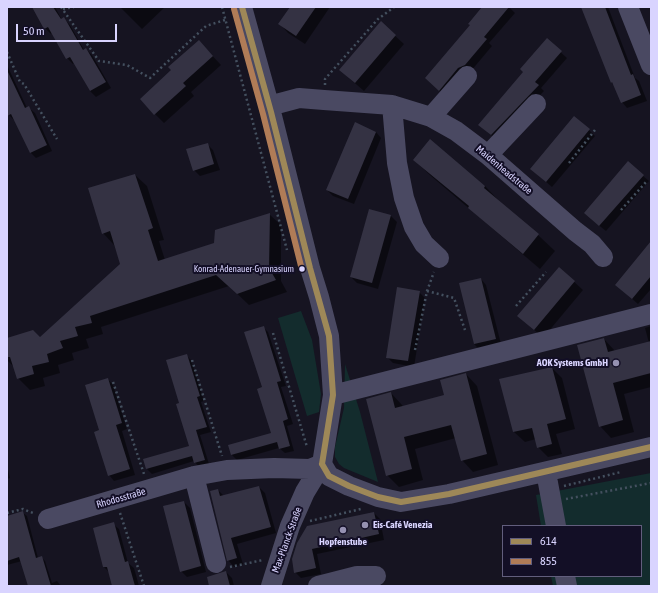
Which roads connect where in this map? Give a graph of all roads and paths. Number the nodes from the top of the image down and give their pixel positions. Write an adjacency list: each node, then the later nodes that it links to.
1 (74, 7): 6 (path)
2 (222, 7): 7 (path)
3 (242, 7): 14 (street, Max-Planck-Straße)
4 (394, 7): 11 (path)
5 (628, 7): 9 (street)
6 (62, 8): 7 (path)
7 (225, 20): 22 (path)
8 (7, 52): 17 (path)
9 (651, 65)
10 (467, 76): 15 (street)
11 (324, 100): 13 (street, Maidenheadstraße); 14 (street, Maidenheadstraße)
12 (536, 104): 18 (street)
13 (392, 105): 15 (street, Maidenheadstraße); 24 (street)
14 (269, 106): 34 (street, Max-Planck-Straße)
15 (431, 117): 18 (street, Maidenheadstraße)
16 (595, 130): 19 (path)
17 (57, 139)
18 (488, 155): 23 (street, Maidenheadstraße)
19 (569, 163)
20 (647, 181): 21 (path)
21 (621, 210)
22 (287, 250)
23 (603, 257)
24 (439, 258): 26 (path)
25 (546, 272): 27 (path)
26 (427, 291): 29 (path); 31 (path)
27 (516, 306)
28 (651, 314): 34 (street)
29 (466, 330)
30 (273, 333): 36 (path)
31 (415, 350)
32 (192, 360): 37 (path)
33 (113, 382): 41 (path)
34 (334, 395): 36 (street, Max-Planck-Straße)
35 (651, 447): 38 (street)
36 (316, 467): 37 (street, Rhodosstraße); 38 (street); 48 (street, Max-Planck-Straße)
37 (227, 470): 39 (street, Rhodosstraße)
38 (546, 472): 47 (street)
39 (194, 476): 41 (street, Rhodosstraße); 50 (street)
40 (651, 483): 42 (path)
41 (149, 490): 43 (street, Rhodosstraße)
42 (563, 499)
43 (115, 500): 46 (street, Rhodosstraße); 52 (path)
44 (363, 508): 48 (path)
45 (7, 513): 46 (path)
46 (48, 519)
47 (556, 525)
48 (290, 526): 49 (street, Max-Planck-Straße)
49 (279, 557): 50 (path); 53 (street, Max-Planck-Straße)
50 (216, 563)
51 (376, 576): 54 (street)
52 (144, 586)
53 (271, 586)
54 (318, 586)

